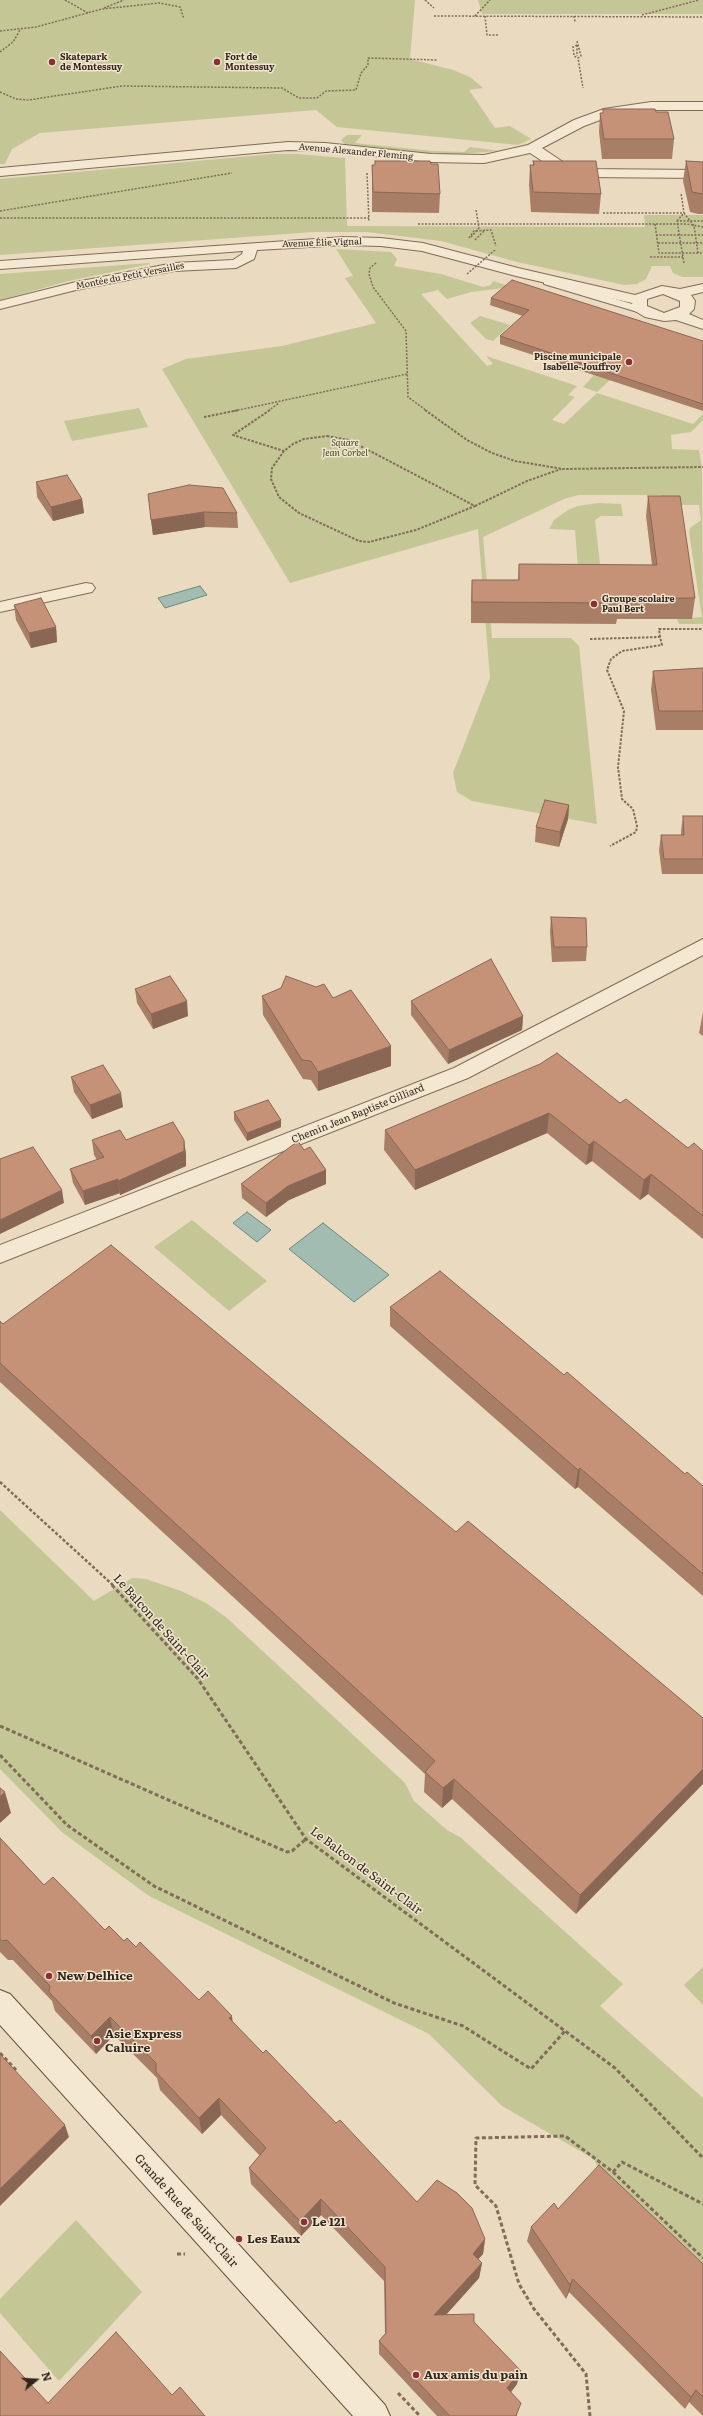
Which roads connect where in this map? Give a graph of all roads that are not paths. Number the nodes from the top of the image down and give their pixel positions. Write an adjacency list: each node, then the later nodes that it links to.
1 (703, 106): 2 (street, Avenue Alexander Fleming)
2 (532, 148): 3 (street, Avenue Alexander Fleming); 4 (street)
3 (0, 172)
4 (703, 174)
5 (251, 246): 6 (street, Avenue Élie Vignal); 9 (street, Montée du Petit Versailles); 10 (street, Avenue Élie Vignal)
6 (0, 265)
7 (703, 288): 8 (street)
8 (680, 294): 10 (street); 11 (street)
9 (0, 305)
10 (642, 306): 11 (street, Avenue Élie Vignal)
11 (677, 315): 12 (street)
12 (703, 325)
13 (86, 588): 14 (street)
14 (0, 607)
15 (703, 946): 16 (street, Chemin Jean Baptiste Gilliard)
16 (0, 1254)
17 (0, 2004): 18 (street, Grande Rue de Saint-Clair)
18 (374, 2416)

